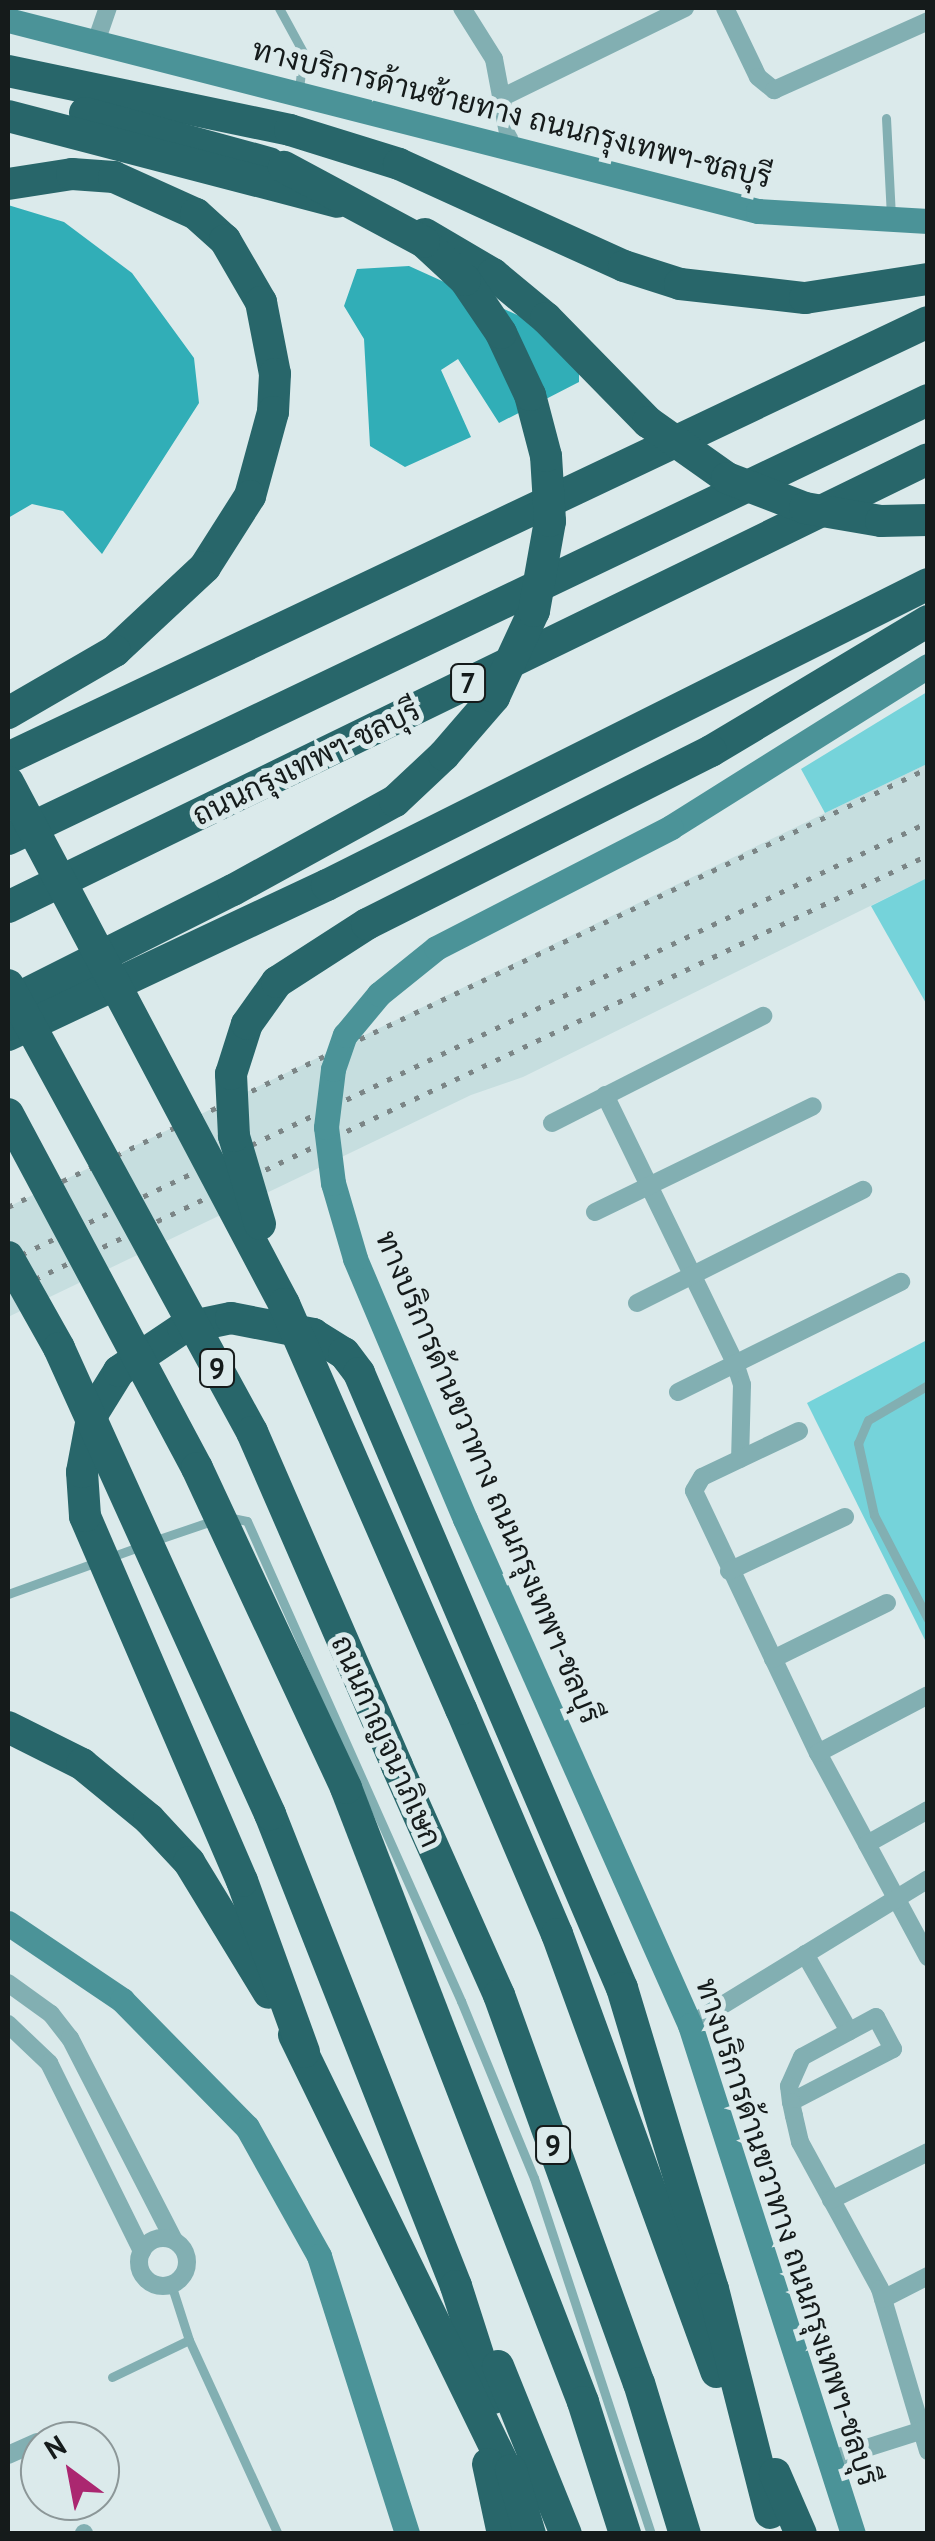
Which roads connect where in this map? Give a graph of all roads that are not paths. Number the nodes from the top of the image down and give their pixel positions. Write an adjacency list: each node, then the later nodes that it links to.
1 (108, 8): 8 (street)
2 (280, 8): 10 (lane)
3 (464, 8): 12 (street)
4 (685, 8): 12 (street)
5 (724, 8): 7 (street)
6 (8, 20): 8 (main road, ทางบริการด้านซ้ายทาง ถนนกรุงเทพฯ-ชลบุรี)
7 (928, 21)
8 (96, 42): 10 (main road, ทางบริการด้านซ้ายทาง ถนนกรุงเทพฯ-ชลบุรี)
9 (8, 71): 19 (highway)
10 (299, 94): 15 (main road, ทางบริการด้านซ้ายทาง ถนนกรุงเทพฯ-ชลบุรี)
11 (8, 96): 33 (highway, bridge)
12 (502, 98): 15 (street)
13 (8, 116): 23 (highway, bridge)
14 (886, 118): 18 (lane)
15 (511, 149): 18 (main road, ทางบริการด้านซ้ายทาง ถนนกรุงเทพฯ-ชลบุรี)
16 (8, 184): 27 (highway)
17 (928, 222): 18 (main road, ทางบริการด้านซ้ายทาง ถนนกรุงเทพฯ-ชลบุรี)
18 (891, 224)
19 (928, 279)
20 (928, 322): 28 (highway)
21 (928, 400): 30 (highway, ถนนกรุงเทพฯ-ชลบุรี / 7)
22 (928, 459): 31 (highway, ถนนกรุงเทพฯ-ชลบุรี / 7)
23 (928, 520)
24 (928, 584): 35 (highway)
25 (928, 621): 47 (highway, bridge)
26 (928, 666): 72 (main road, ทางบริการด้านขวาทาง ถนนกรุงเทพฯ-ชลบุรี, bridge)
27 (8, 714)
28 (8, 758)
29 (8, 782): 47 (highway, bridge)
30 (8, 839)
31 (8, 907)
32 (8, 985): 101 (highway, ถนนกาญจนาภิเษก / 9, bridge)
33 (8, 1002)
34 (763, 1016): 36 (street)
35 (8, 1035)
36 (605, 1096): 39 (street); 40 (street)
37 (813, 1106): 40 (street)
38 (8, 1114): 99 (highway, ถนนกาญจนาภิเษก / 9, bridge)
39 (552, 1122)
40 (648, 1186): 42 (street); 44 (street)
41 (863, 1190): 44 (street)
42 (594, 1212)
43 (8, 1257): 82 (highway, bridge)
44 (692, 1274): 46 (street); 48 (street)
45 (901, 1282): 48 (street)
46 (637, 1302)
47 (284, 1304): 93 (highway, bridge)
48 (735, 1363): 50 (street); 52 (street)
49 (928, 1385): 58 (lane)
50 (678, 1392)
51 (800, 1431): 52 (street)
52 (740, 1459): 55 (street)
53 (844, 1517): 55 (street)
54 (102, 1562): 56 (lane); 74 (highway); 88 (highway); 100 (lane)
55 (729, 1571): 59 (street)
56 (8, 1594)
57 (887, 1603): 59 (street)
58 (928, 1619)
59 (773, 1659): 62 (street)
60 (928, 1695): 62 (street)
61 (8, 1727): 74 (highway)
62 (818, 1753): 64 (street)
63 (928, 1810): 64 (street)
64 (867, 1844): 66 (street)
65 (928, 1879): 66 (street)
66 (897, 1898): 68 (street); 69 (street)
67 (8, 1923): 95 (main road)
68 (805, 1954): 72 (street); 73 (street)
69 (928, 1958)
70 (8, 1983): 78 (street)
71 (8, 2024): 79 (street)
72 (690, 2025): 91 (main road, ทางบริการด้านขวาทาง ถนนกรุงเทพฯ-ชลบุรี)
73 (850, 2031): 75 (street); 75 (street)
74 (304, 2052): 87 (highway)
75 (791, 2102): 77 (street)
76 (928, 2152): 77 (street)
77 (832, 2200): 83 (street)
78 (174, 2240): 79 (street); 81 (street)
79 (142, 2251): 81 (street)
80 (928, 2276): 83 (street)
81 (171, 2284): 84 (lane)
82 (456, 2286): 92 (highway); 98 (highway)
83 (882, 2299): 86 (street)
84 (190, 2340): 85 (lane); 94 (lane)
85 (112, 2377)
86 (921, 2398): 89 (street)
87 (476, 2405): 92 (highway); 96 (highway)
88 (748, 2416): 93 (highway); 102 (highway)
89 (922, 2430): 90 (street); 91 (street)
90 (928, 2451)
91 (832, 2459): 103 (main road, ทางบริการด้านขวาทาง ถนนกรุงเทพฯ-ชลบุรี)
92 (516, 2490): 97 (highway)
93 (773, 2523)
94 (278, 2534)
95 (407, 2534)
96 (502, 2534)
97 (530, 2534)
98 (566, 2534)
99 (624, 2534)
100 (651, 2534)
101 (685, 2534)
102 (801, 2534)
103 (854, 2534)

